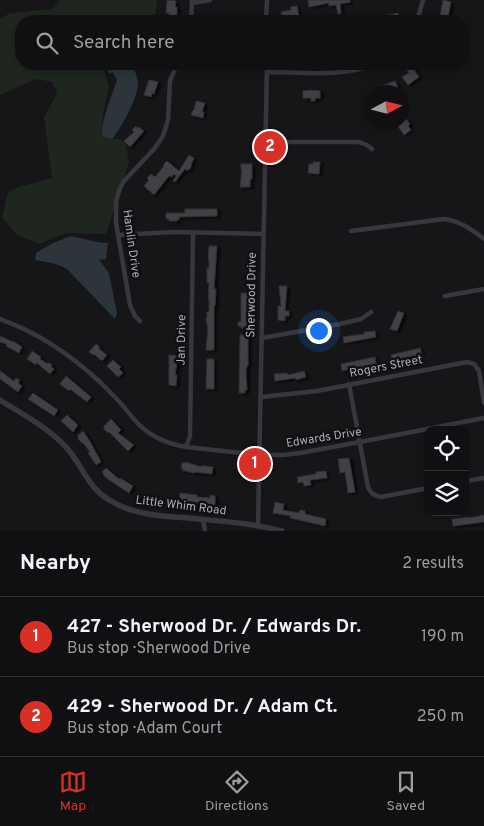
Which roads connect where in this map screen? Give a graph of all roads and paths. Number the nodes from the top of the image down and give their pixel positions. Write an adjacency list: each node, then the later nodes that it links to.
1 (210, 0): 4 (street)
2 (267, 0): 6 (street)
3 (423, 0): 7 (street)
4 (192, 2): 5 (street)
5 (191, 15)
6 (266, 15)
7 (418, 15)
8 (175, 70): 16 (street, Hamlin Drive)
9 (358, 70): 10 (street)
10 (267, 72): 11 (street, Sherwood Drive)
11 (265, 142): 12 (street); 15 (street, Sherwood Drive)
12 (372, 149)
13 (351, 231): 17 (street)
14 (193, 233): 15 (street); 16 (street); 30 (street, Jan Drive)
15 (263, 234): 23 (street, Sherwood Drive)
16 (118, 235): 22 (street, Hamlin Drive)
17 (484, 238)
18 (484, 289): 19 (street)
19 (445, 296)
20 (371, 312): 23 (street)
21 (0, 319): 30 (street, Edwards Drive)
22 (140, 321)
23 (262, 338): 25 (street, Sherwood Drive)
24 (349, 384): 25 (street, Rogers Street); 27 (street, Rogers Street); 29 (street)
25 (261, 397): 31 (street, Sherwood Drive)
26 (0, 400): 35 (street, Little Whim Road)
27 (484, 402)
28 (484, 418): 29 (street, Edwards Drive)
29 (360, 442): 31 (street, Edwards Drive); 34 (street)
30 (186, 447): 31 (street, Edwards Drive)
31 (260, 455): 36 (street, Sherwood Drive)
32 (484, 478): 33 (street)
33 (469, 480)
34 (424, 489)
35 (203, 519): 36 (street, Little Whim Road); 37 (street)
36 (258, 526): 38 (street, Little Whim Road)
37 (204, 531)
38 (282, 531)

